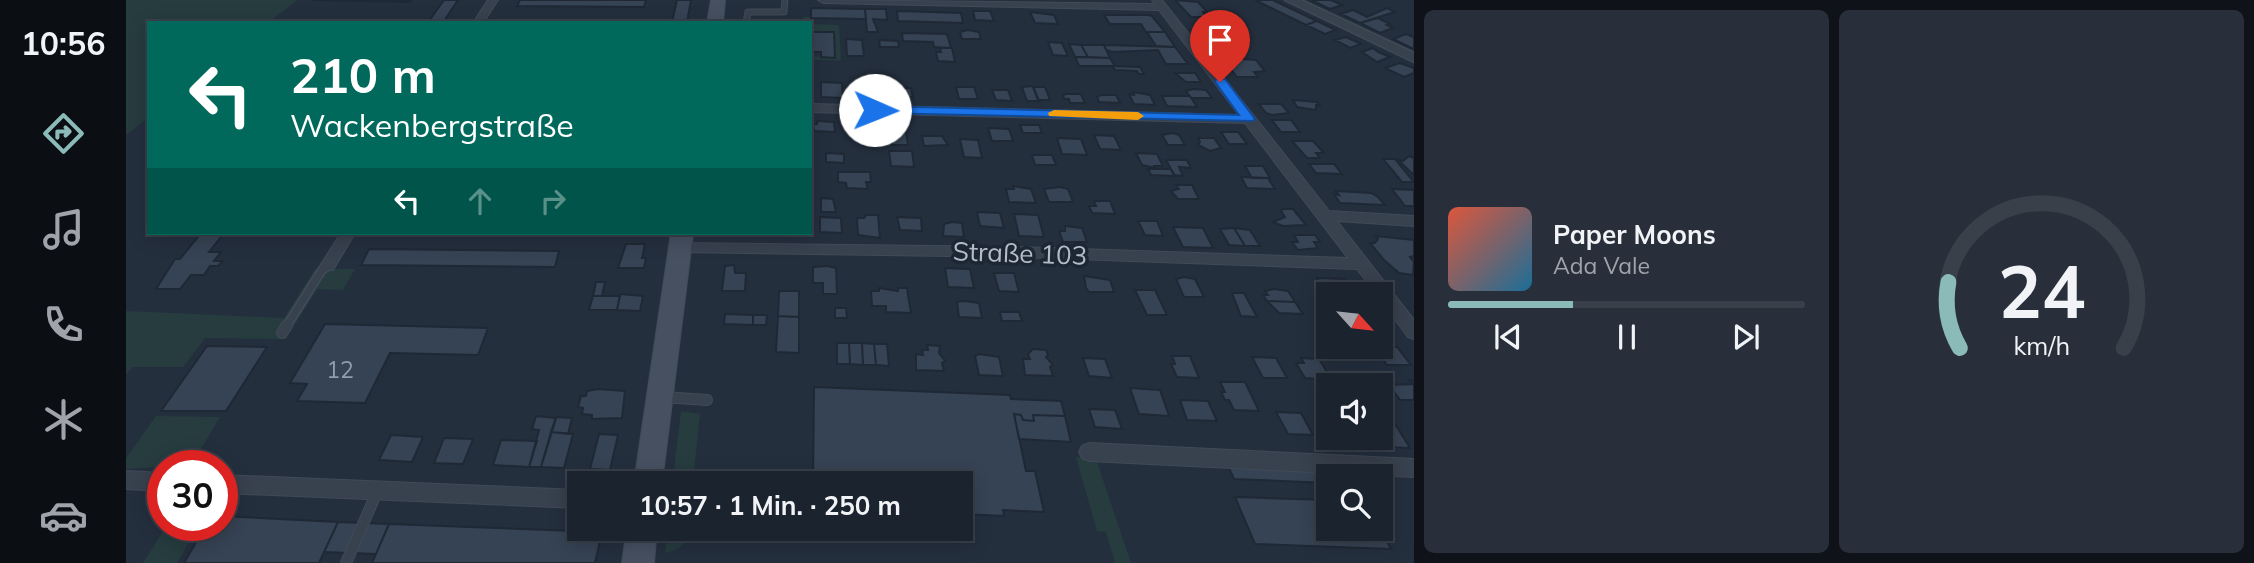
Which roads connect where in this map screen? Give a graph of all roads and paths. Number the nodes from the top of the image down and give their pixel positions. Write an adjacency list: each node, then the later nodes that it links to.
1 (493, 0): 7 (street)
2 (718, 0): 8 (main road)
3 (785, 0): 9 (lane)
4 (823, 0): 6 (street)
5 (1291, 0): 10 (street)
6 (1160, 4): 12 (street)
7 (479, 21)
8 (715, 21)
9 (746, 21)
10 (1414, 58)
11 (812, 108): 12 (street)
12 (1249, 119): 13 (street)
13 (1325, 216): 14 (street); 17 (street)
14 (1414, 221)
15 (347, 235): 18 (street)
16 (681, 241): 17 (street, Straße 103); 21 (main road)
17 (1361, 264): 19 (street)
18 (328, 266): 20 (lane)
19 (1414, 332)
20 (282, 333)
21 (660, 397): 22 (lane); 25 (main road)
22 (707, 400)
23 (1089, 453): 24 (street)
24 (1414, 468)
25 (650, 471)
26 (126, 480): 27 (street)
27 (147, 481)
28 (238, 485): 29 (street)
29 (377, 491): 30 (street); 32 (lane)
30 (567, 499)
31 (641, 541): 33 (main road)
32 (346, 563)
33 (638, 563)

